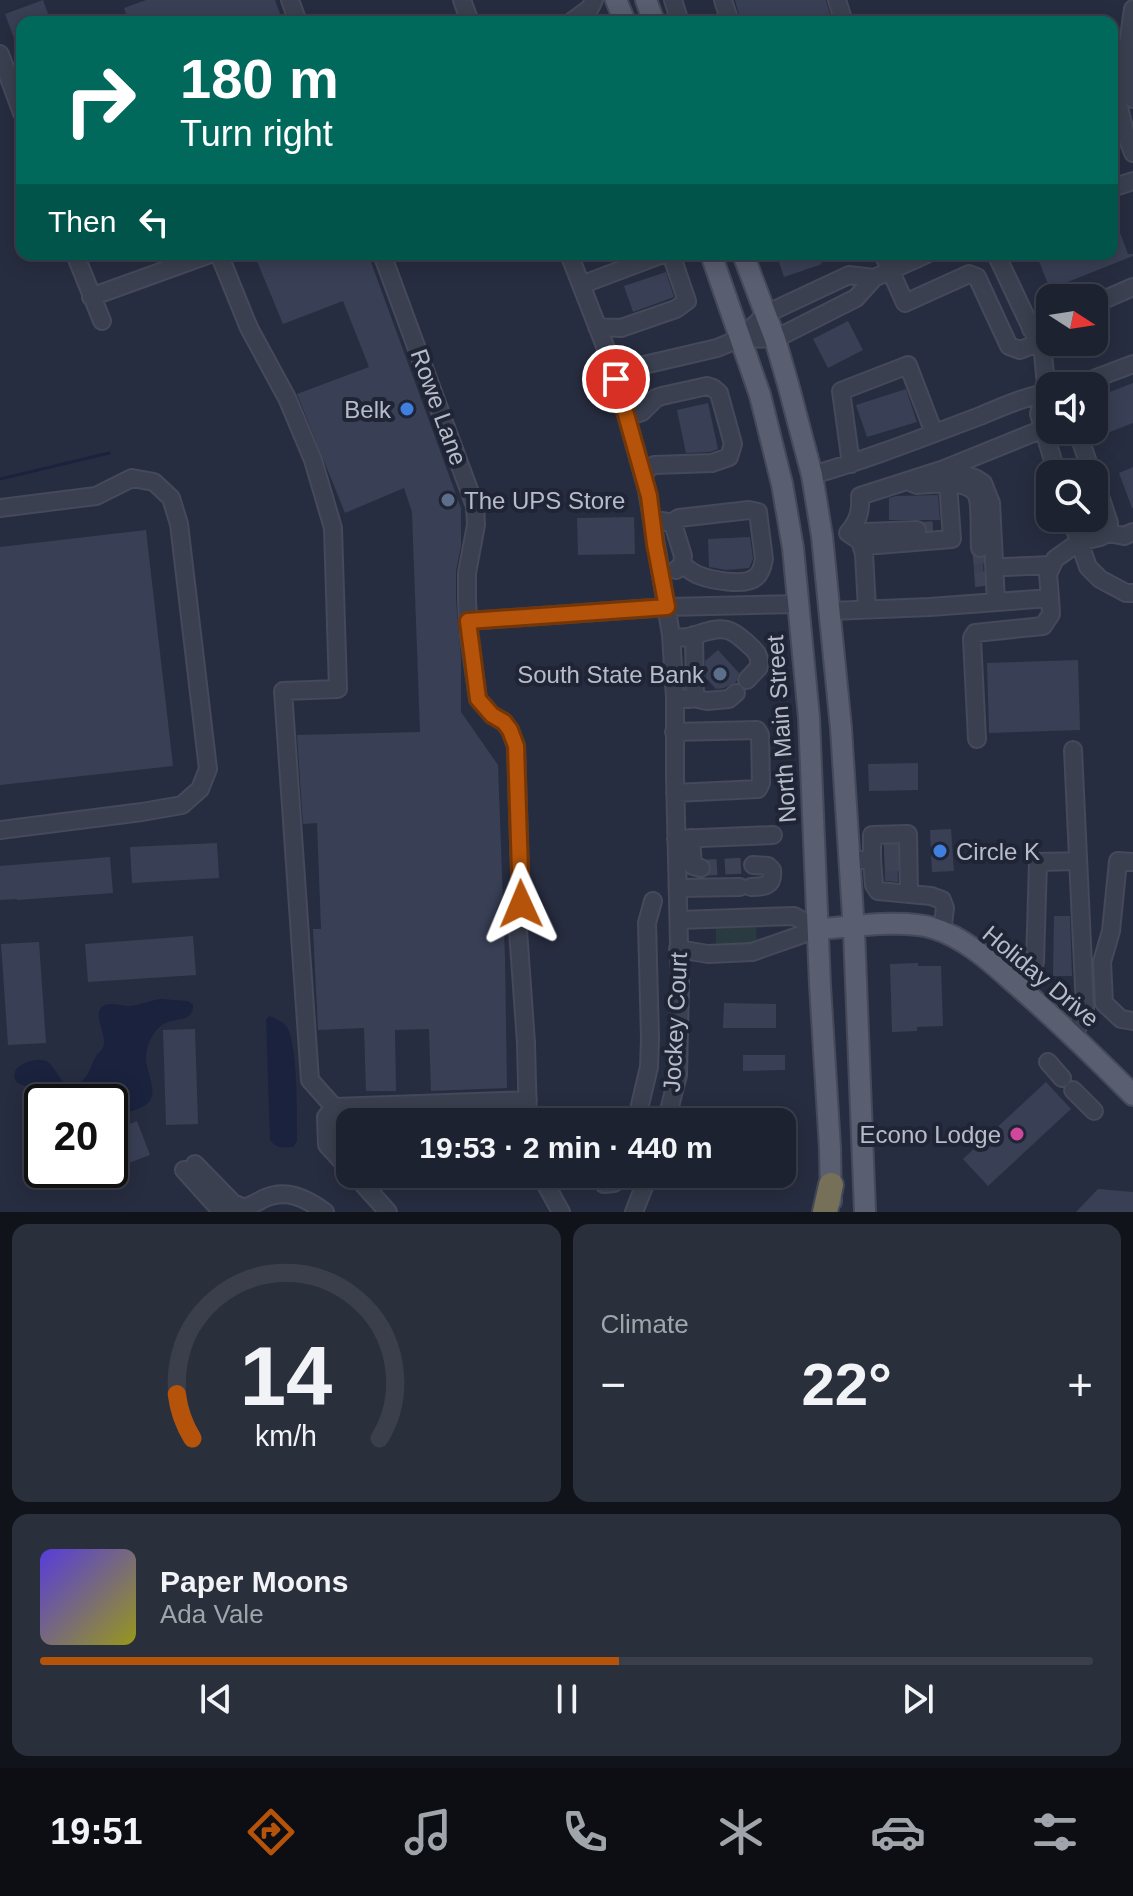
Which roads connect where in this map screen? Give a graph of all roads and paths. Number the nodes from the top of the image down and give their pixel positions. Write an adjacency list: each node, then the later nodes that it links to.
1 (594, 0): 3 (street)
2 (1133, 9): 4 (street)
3 (579, 16)
4 (1128, 44): 6 (street); 8 (street)
5 (0, 54): 7 (street)
6 (1118, 80)
7 (16, 97)
8 (1133, 99)
9 (1118, 103): 10 (street)
10 (1133, 153)
11 (77, 260): 27 (street)
12 (193, 260): 27 (street)
13 (221, 260): 108 (street)
14 (384, 260): 74 (street, Rowe Lane)
15 (571, 260): 25 (street, Jockey Court)
16 (647, 260): 25 (street)
17 (673, 260): 31 (street)
18 (713, 260): 33 (main road, North Main Street)
19 (745, 260): 29 (main road)
20 (885, 260): 23 (street)
21 (914, 260): 23 (street)
22 (999, 260): 32 (street)
23 (889, 271): 24 (street); 32 (street)
24 (874, 278): 29 (street); 34 (street)
25 (581, 285): 31 (street, Jockey Court)
26 (1133, 287): 28 (street)
27 (91, 297): 30 (street)
28 (1108, 298)
29 (766, 314): 33 (street); 34 (main road)
30 (102, 321)
31 (597, 327): 36 (street, Jockey Court)
32 (1035, 336): 37 (street)
33 (741, 338): 34 (street); 36 (street); 70 (main road, North Main Street)
34 (775, 339): 45 (main road)
35 (1133, 364): 38 (street)
36 (614, 372): 40 (street, Jockey Court)
37 (1045, 372)
38 (1108, 373)
39 (1036, 397): 42 (street)
40 (627, 417): 44 (street, Jockey Court); 44 (street)
41 (1036, 432): 46 (street)
42 (934, 433): 43 (street); 43 (street)
43 (851, 464): 45 (street)
44 (643, 475): 51 (street, Jockey Court)
45 (812, 475): 59 (main road)
46 (946, 476): 47 (street); 52 (street); 53 (street); 68 (street)
47 (861, 503): 57 (street); 61 (street)
48 (0, 508): 83 (street)
49 (1108, 520): 58 (street)
50 (671, 523): 51 (street); 63 (street); 63 (street)
51 (653, 524): 66 (street, Jockey Court)
52 (979, 527): 53 (street); 62 (street)
53 (945, 528): 61 (street)
54 (917, 530): 61 (street)
55 (1076, 532): 60 (street)
56 (1133, 532): 58 (street)
57 (848, 533): 59 (street); 61 (street)
58 (1108, 533): 60 (street)
59 (822, 536): 73 (main road)
60 (1079, 542): 64 (street); 67 (street)
61 (865, 544): 72 (street)
62 (980, 548)
63 (682, 565): 66 (street)
64 (1052, 565): 65 (street); 69 (street)
65 (1004, 567)
66 (664, 582): 71 (street, Jockey Court)
67 (1133, 593)
68 (988, 597): 69 (street); 72 (street)
69 (1050, 598): 80 (street)
70 (799, 604): 71 (street); 97 (main road, North Main Street)
71 (667, 607): 74 (street); 75 (street, Jockey Court)
72 (867, 609): 73 (street)
73 (831, 611): 86 (main road)
74 (468, 621): 107 (street, Rowe Lane)
75 (671, 635): 76 (street); 77 (street, Jockey Court)
76 (694, 635): 78 (street); 78 (street)
77 (675, 698): 78 (street); 79 (street, Jockey Court)
78 (693, 698)
79 (674, 732): 82 (street, Jockey Court); 82 (street)
80 (977, 739)
81 (1073, 750): 87 (street)
82 (675, 793): 85 (street, Jockey Court)
83 (0, 830)
84 (773, 835): 85 (street)
85 (684, 839): 91 (street); 92 (street, Jockey Court)
86 (849, 861): 89 (street); 96 (main road)
87 (1078, 861): 100 (street); 102 (street)
88 (1133, 862): 101 (street)
89 (877, 863): 93 (street); 93 (street)
90 (753, 865): 92 (street)
91 (701, 868)
92 (678, 888): 95 (street, Jockey Court)
93 (909, 893): 98 (street)
94 (653, 901): 110 (street)
95 (679, 920): 97 (street); 99 (street, Jockey Court)
96 (853, 927): 97 (main road, Holiday Drive); 98 (main road, Holiday Drive); 126 (main road)
97 (818, 929): 99 (street); 115 (main road, North Main Street)
98 (942, 932): 100 (main road, Holiday Drive)
99 (678, 949): 111 (street, Jockey Court)
100 (1021, 989): 104 (main road, Holiday Drive)
101 (1104, 1003): 102 (street); 103 (street)
102 (1085, 1008): 104 (street)
103 (1133, 1021)
104 (1074, 1037): 106 (main road, Holiday Drive)
105 (1048, 1062): 112 (street)
106 (1133, 1095)
107 (528, 1100): 108 (street); 109 (street, Rowe Lane)
108 (334, 1107): 113 (street)
109 (528, 1108)
110 (639, 1108)
111 (670, 1108)
112 (1094, 1111)
113 (336, 1155)
114 (190, 1167): 119 (street)
115 (831, 1185): 124 (highway); 125 (main road, North Main Street)
116 (366, 1188): 121 (street)
117 (548, 1188): 122 (street)
118 (643, 1188): 123 (street)
119 (235, 1211): 120 (street)
120 (325, 1212)
121 (388, 1212)
122 (561, 1212)
123 (634, 1212)
124 (825, 1212)
125 (831, 1212)
126 (865, 1212)

